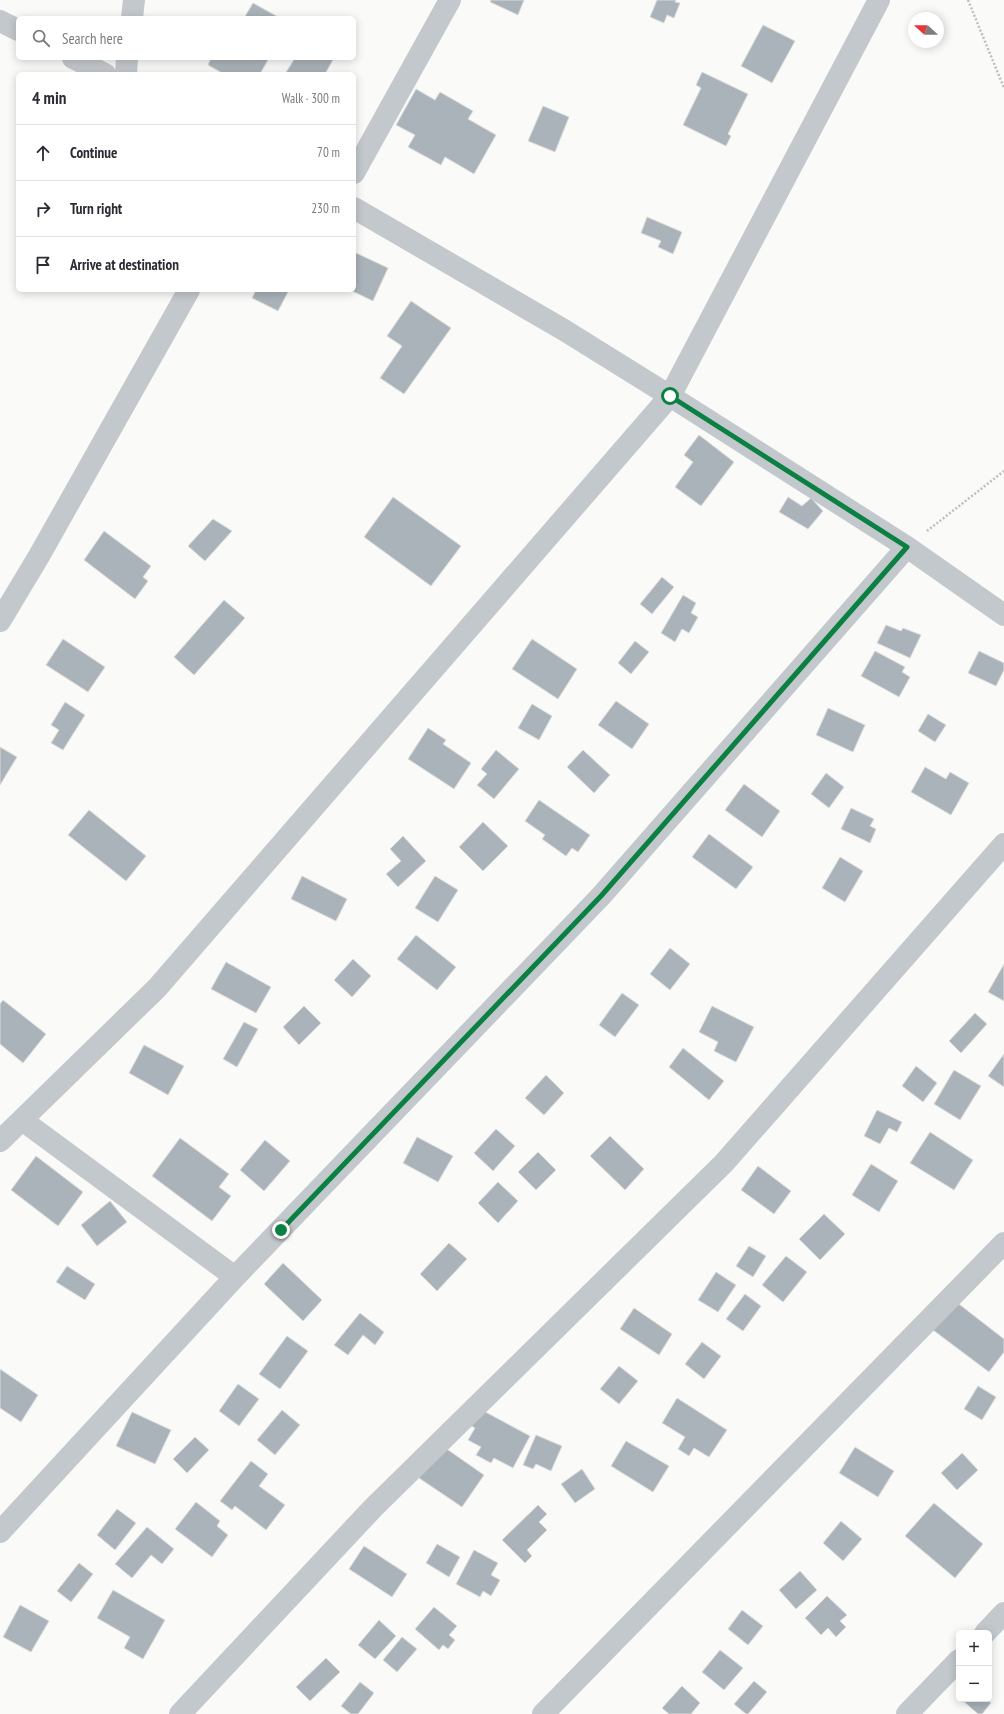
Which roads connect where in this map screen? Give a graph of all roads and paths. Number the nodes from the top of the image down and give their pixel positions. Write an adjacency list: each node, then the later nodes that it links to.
1 (134, 0): 5 (street)
2 (450, 0): 13 (street)
3 (878, 0): 16 (street)
4 (968, 0): 12 (path)
5 (132, 16)
6 (0, 21): 7 (street)
7 (16, 29)
8 (77, 60): 10 (street)
9 (127, 60): 11 (street)
10 (101, 72)
11 (126, 72)
12 (1004, 88)
13 (356, 168)
14 (356, 209): 16 (street)
15 (188, 292): 20 (street)
16 (670, 396): 18 (street); 22 (street)
17 (1004, 471): 18 (path)
18 (907, 547): 19 (street); 25 (street)
19 (1004, 615)
20 (0, 621)
21 (1004, 844): 30 (street)
22 (22, 1120): 23 (street); 25 (street)
23 (0, 1140)
24 (1004, 1243): 31 (street)
25 (235, 1277): 26 (street)
26 (0, 1532)
27 (1004, 1613): 28 (street)
28 (988, 1630)
29 (956, 1663): 32 (street)
30 (180, 1714)
31 (543, 1714)
32 (907, 1714)

